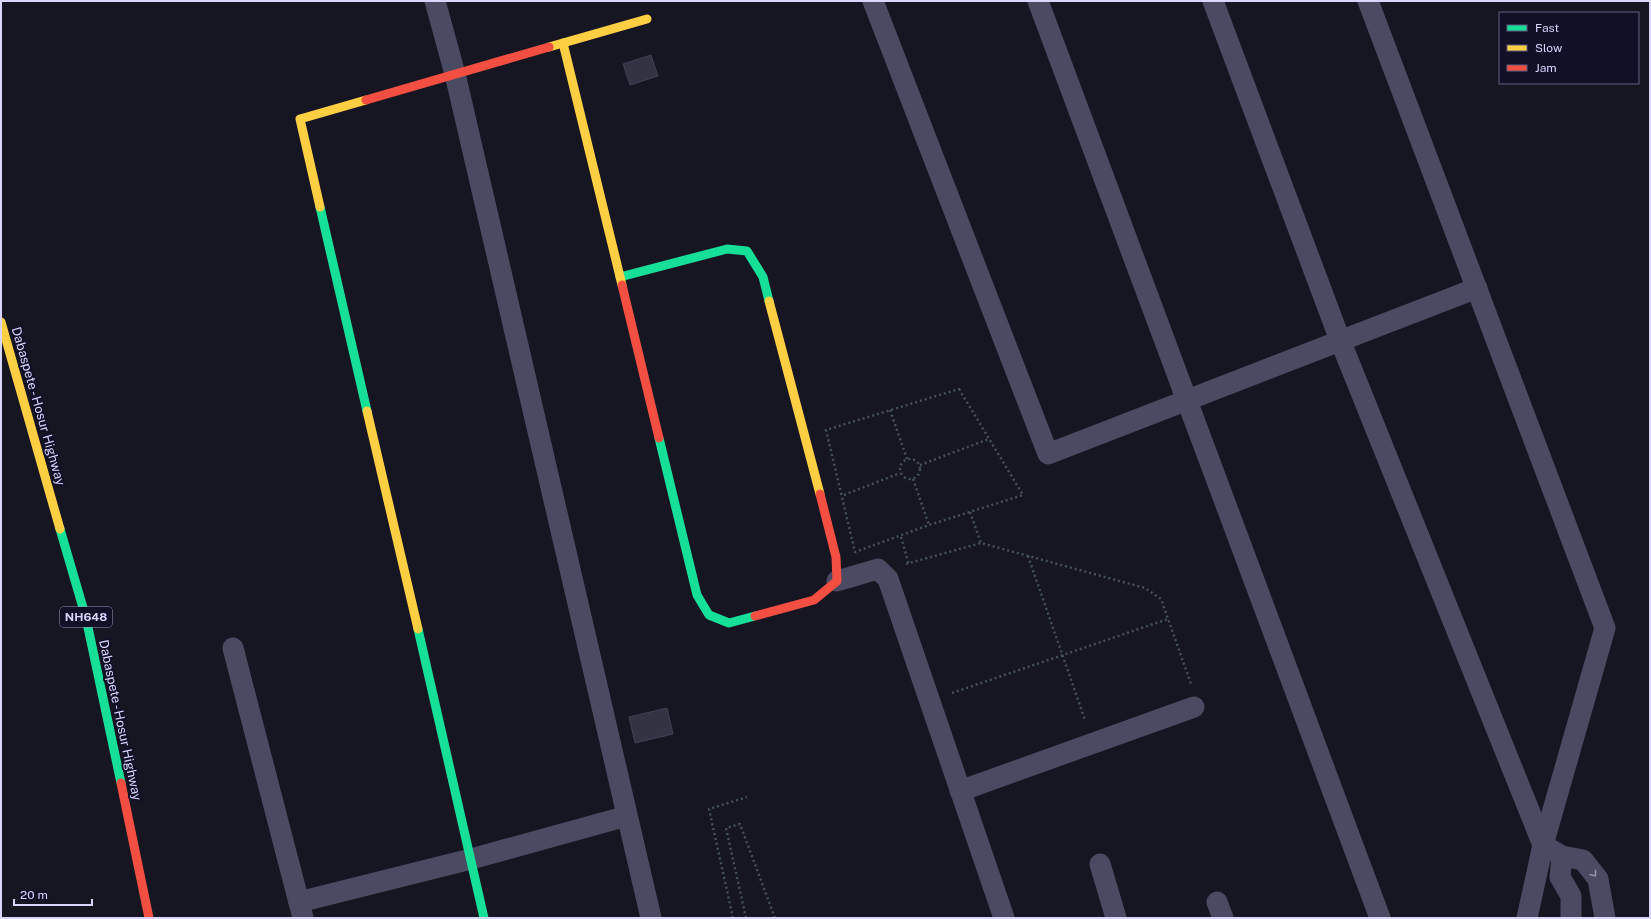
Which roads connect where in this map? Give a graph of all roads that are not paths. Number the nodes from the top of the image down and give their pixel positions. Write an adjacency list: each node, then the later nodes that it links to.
1 (435, 1): 8 (street)
2 (873, 1): 13 (street)
3 (1038, 1): 13 (street)
4 (1213, 1): 12 (street)
5 (1368, 1): 10 (street)
6 (647, 19): 7 (main road)
7 (564, 43): 8 (main road); 9 (main road)
8 (455, 74): 18 (street); 21 (main road)
9 (620, 277): 14 (main road); 14 (main road)
10 (1477, 288): 12 (street); 19 (street)
11 (1, 322): 24 (main road, Dabaspete - Hosur Highway / NH648)
12 (1340, 340): 13 (street); 19 (street)
13 (1187, 400): 29 (street)
14 (837, 581): 17 (street)
15 (233, 648): 23 (street)
16 (1194, 707): 17 (street)
17 (960, 791): 27 (street)
18 (627, 816): 21 (street); 26 (street)
19 (1543, 845): 20 (street); 30 (street)
20 (1562, 856): 31 (street); 32 (street, one-way to 32)
21 (471, 859): 23 (street); 25 (main road)
22 (1100, 864): 28 (street)
23 (301, 910)
24 (149, 918)
25 (484, 918)
26 (651, 918)
27 (1004, 918)
28 (1116, 918)
29 (1380, 918)
30 (1527, 918)
31 (1571, 918)
32 (1606, 918)

